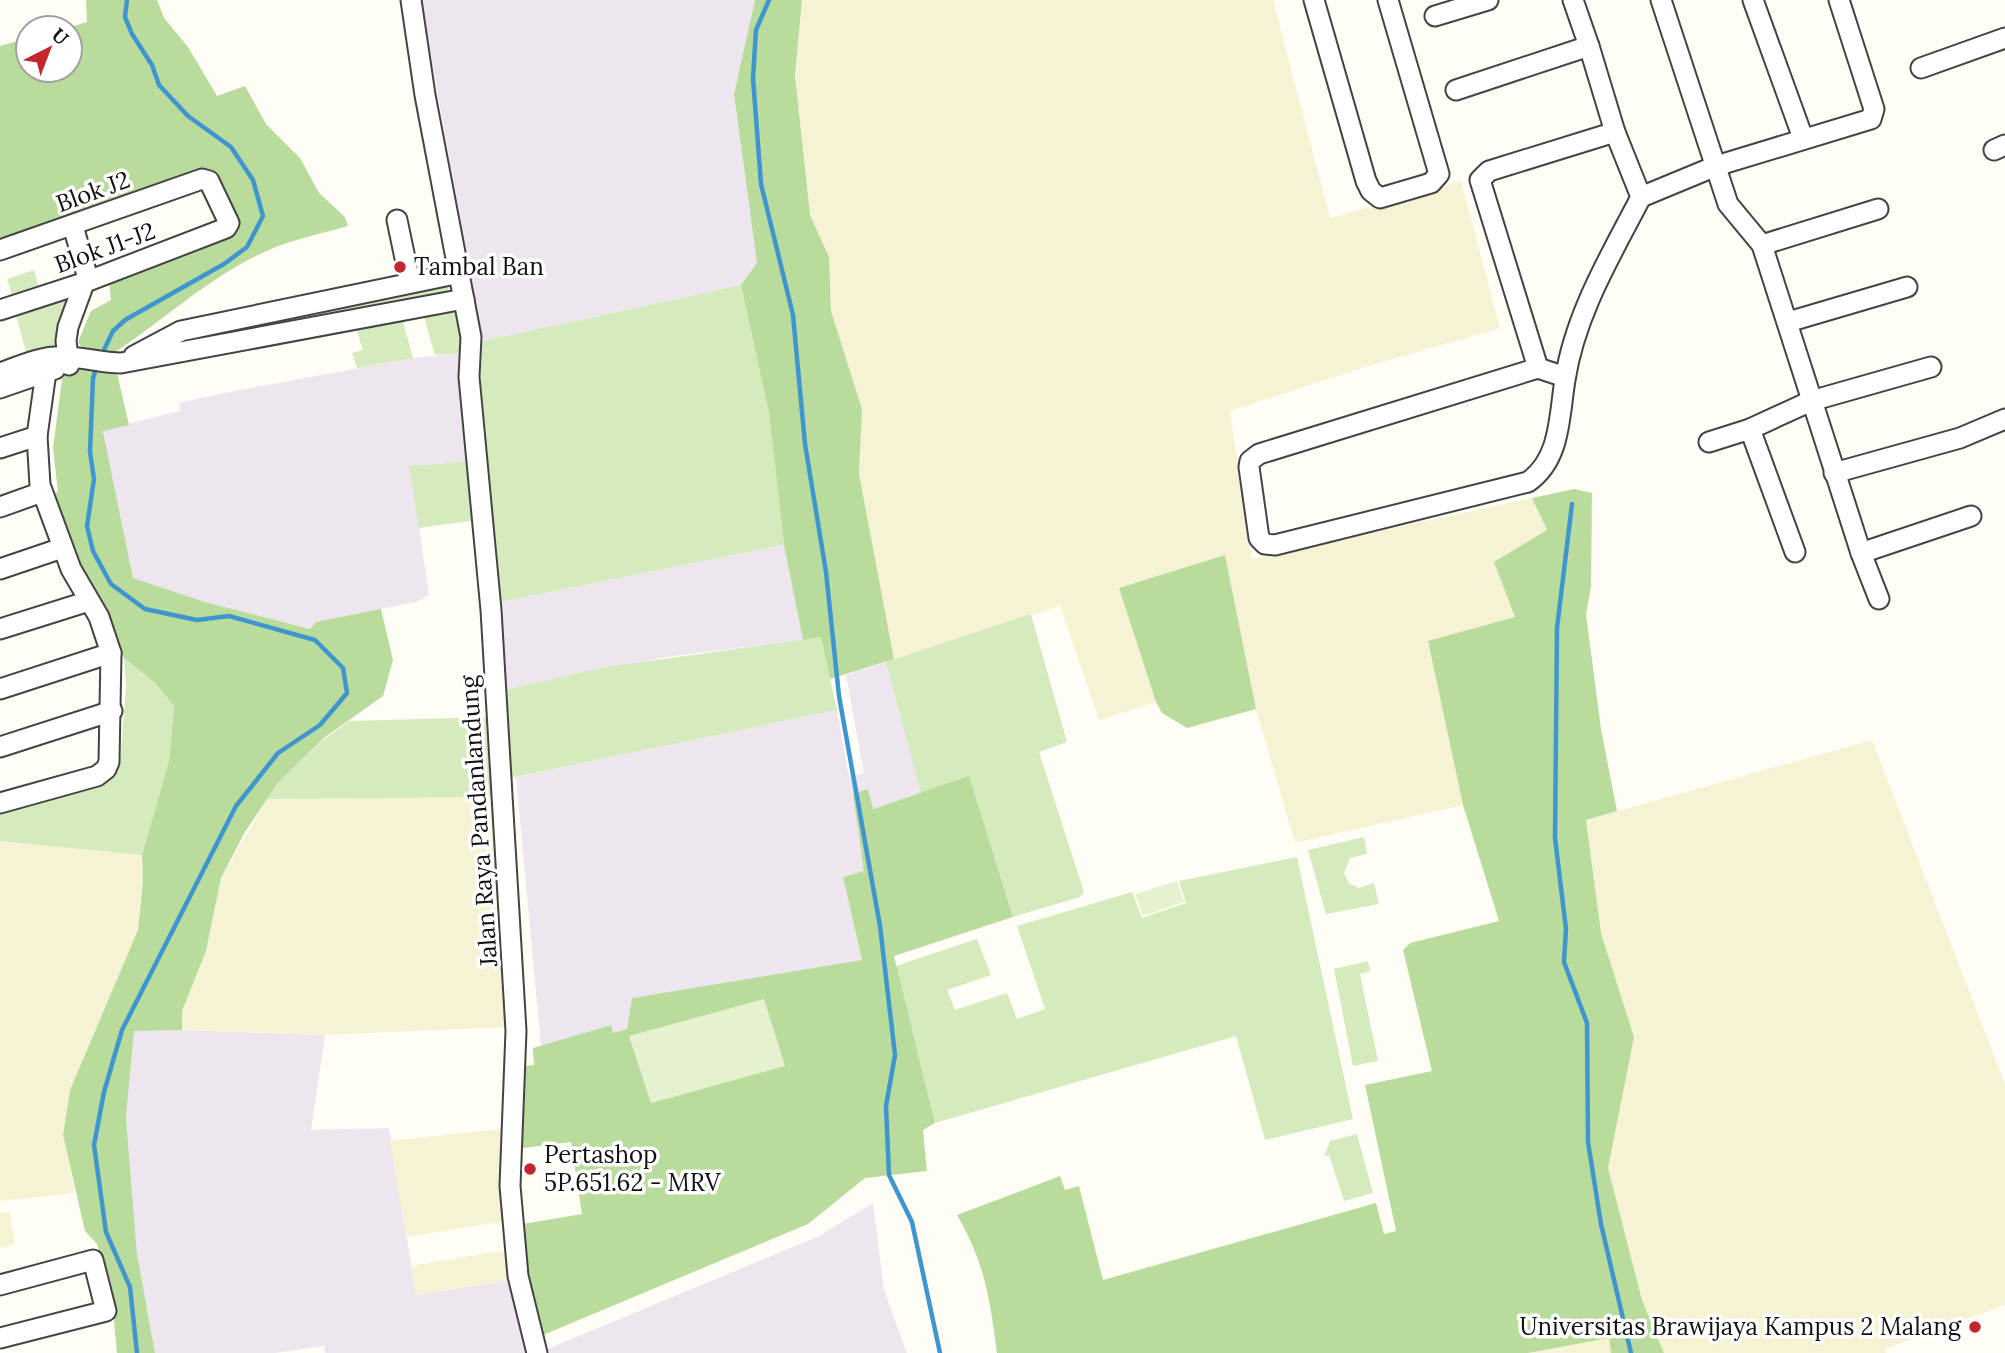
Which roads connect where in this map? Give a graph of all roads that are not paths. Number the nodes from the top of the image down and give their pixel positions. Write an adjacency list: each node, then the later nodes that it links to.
1 (411, 0): 26 (street, Jalan Raya Pandanlandung)
2 (1314, 0): 3 (street)
3 (1388, 0)
4 (1488, 0): 9 (street)
5 (1573, 0): 11 (street)
6 (1661, 0): 16 (street)
7 (1754, 0): 15 (street)
8 (1839, 0): 15 (street)
9 (1435, 16)
10 (2005, 38): 12 (street)
11 (1589, 46): 13 (street); 14 (street)
12 (1921, 68)
13 (1456, 90)
14 (1615, 132): 17 (street); 33 (street)
15 (1803, 138): 16 (street)
16 (1716, 166): 17 (street); 22 (street)
17 (1641, 197): 36 (street)
18 (1878, 209): 22 (street)
19 (397, 219): 24 (street)
20 (72, 226): 21 (street, Blok J2); 23 (street, Blok J2); 25 (street)
21 (226, 228): 25 (street, Blok J1-J2)
22 (1762, 245): 29 (street)
23 (0, 250)
24 (410, 282): 26 (street); 31 (street)
25 (83, 284): 28 (street, Blok J1-J2); 30 (street)
26 (462, 286): 31 (street); 62 (street, Jalan Raya Pandanlandung)
27 (1907, 287): 29 (street)
28 (0, 310)
29 (1788, 322): 38 (street)
30 (74, 360): 31 (street); 34 (street); 35 (street)
31 (113, 363)
32 (1931, 366): 38 (street)
33 (1538, 368): 36 (street); 36 (street)
34 (46, 372): 37 (street); 41 (street)
35 (0, 373)
36 (1565, 377)
37 (0, 388)
38 (1811, 401): 40 (street); 44 (street)
39 (2005, 419): 44 (street)
40 (1751, 429): 42 (street); 49 (street)
41 (37, 436): 43 (street); 45 (street)
42 (1709, 442)
43 (0, 448)
44 (1834, 473): 50 (street)
45 (42, 492): 46 (street); 48 (street)
46 (0, 507)
47 (1971, 516): 50 (street)
48 (62, 548): 51 (street); 53 (street)
49 (1795, 552)
50 (1861, 553): 52 (street)
51 (0, 569)
52 (1879, 599)
53 (89, 601): 54 (street); 55 (street)
54 (0, 629)
55 (111, 653): 56 (street); 57 (street)
56 (0, 689)
57 (112, 711): 58 (street); 59 (street)
58 (0, 747)
59 (0, 803)
60 (0, 1285): 61 (street)
61 (0, 1338)
62 (537, 1353)

